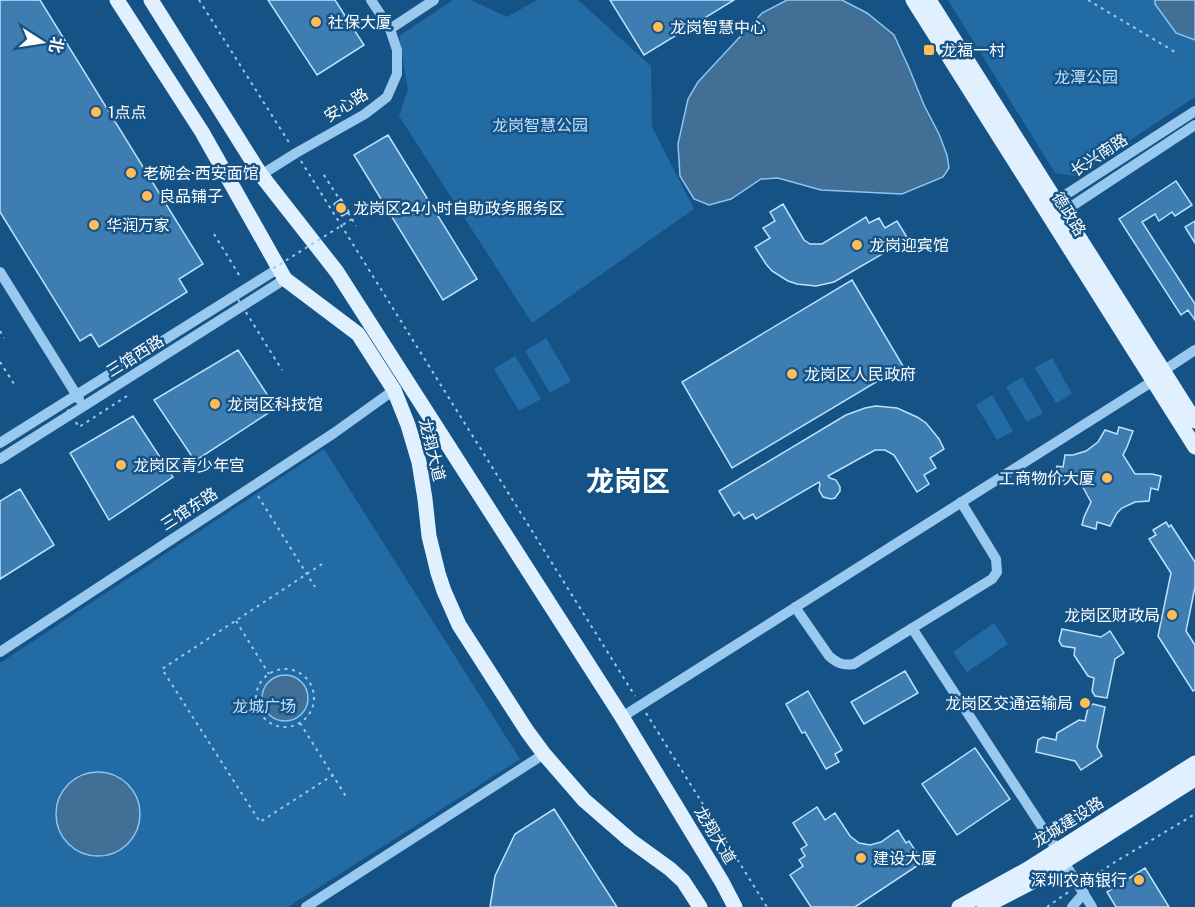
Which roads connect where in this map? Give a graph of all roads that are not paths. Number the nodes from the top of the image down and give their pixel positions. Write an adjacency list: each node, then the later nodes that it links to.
1 (117, 0): 13 (main road, 龙翔大道)
2 (151, 0): 10 (main road, 龙翔大道)
3 (371, 0): 7 (street, 安心路)
4 (434, 0): 7 (street)
5 (913, 0): 11 (main road, 德政路)
6 (929, 0): 11 (main road, 德政路)
7 (390, 28): 10 (street, 安心路)
8 (1195, 111): 11 (street, 长兴南路)
9 (1195, 125): 11 (street, 长兴南路)
10 (261, 175): 27 (main road, 龙翔大道)
11 (1055, 209): 15 (main road, 德政路)
12 (0, 272): 17 (street)
13 (282, 274): 16 (main road, 龙翔大道); 17 (street, 三馆西路); 18 (street, 三馆西路)
14 (1195, 350): 15 (street)
15 (1158, 376): 19 (main road, 德政路); 21 (main road, 德政路); 23 (street)
16 (394, 390): 26 (street, 三馆东路); 28 (main road, 龙翔大道)
17 (77, 395): 18 (street); 20 (street, 三馆西路)
18 (84, 406): 22 (street, 三馆西路)
19 (1195, 421)
20 (2, 438)
21 (1195, 447)
22 (0, 459)
23 (961, 502): 24 (street); 25 (street)
24 (795, 607): 25 (street); 27 (street)
25 (912, 628): 31 (street)
26 (0, 652)
27 (622, 717): 32 (main road, 龙翔大道)
28 (544, 754): 34 (street); 35 (main road, 龙翔大道)
29 (1195, 763): 31 (main road, 龙城建设路)
30 (1195, 779): 31 (main road, 龙城建设路)
31 (1060, 856): 33 (street); 38 (main road, 龙城建设路); 39 (main road, 龙城建设路)
32 (722, 882): 36 (main road, 龙翔大道); 37 (main road)
33 (1082, 889): 40 (street); 41 (street)
34 (306, 907)
35 (700, 907)
36 (735, 907)
37 (742, 907)
38 (959, 907)
39 (984, 907)
40 (1072, 907)
41 (1092, 907)

